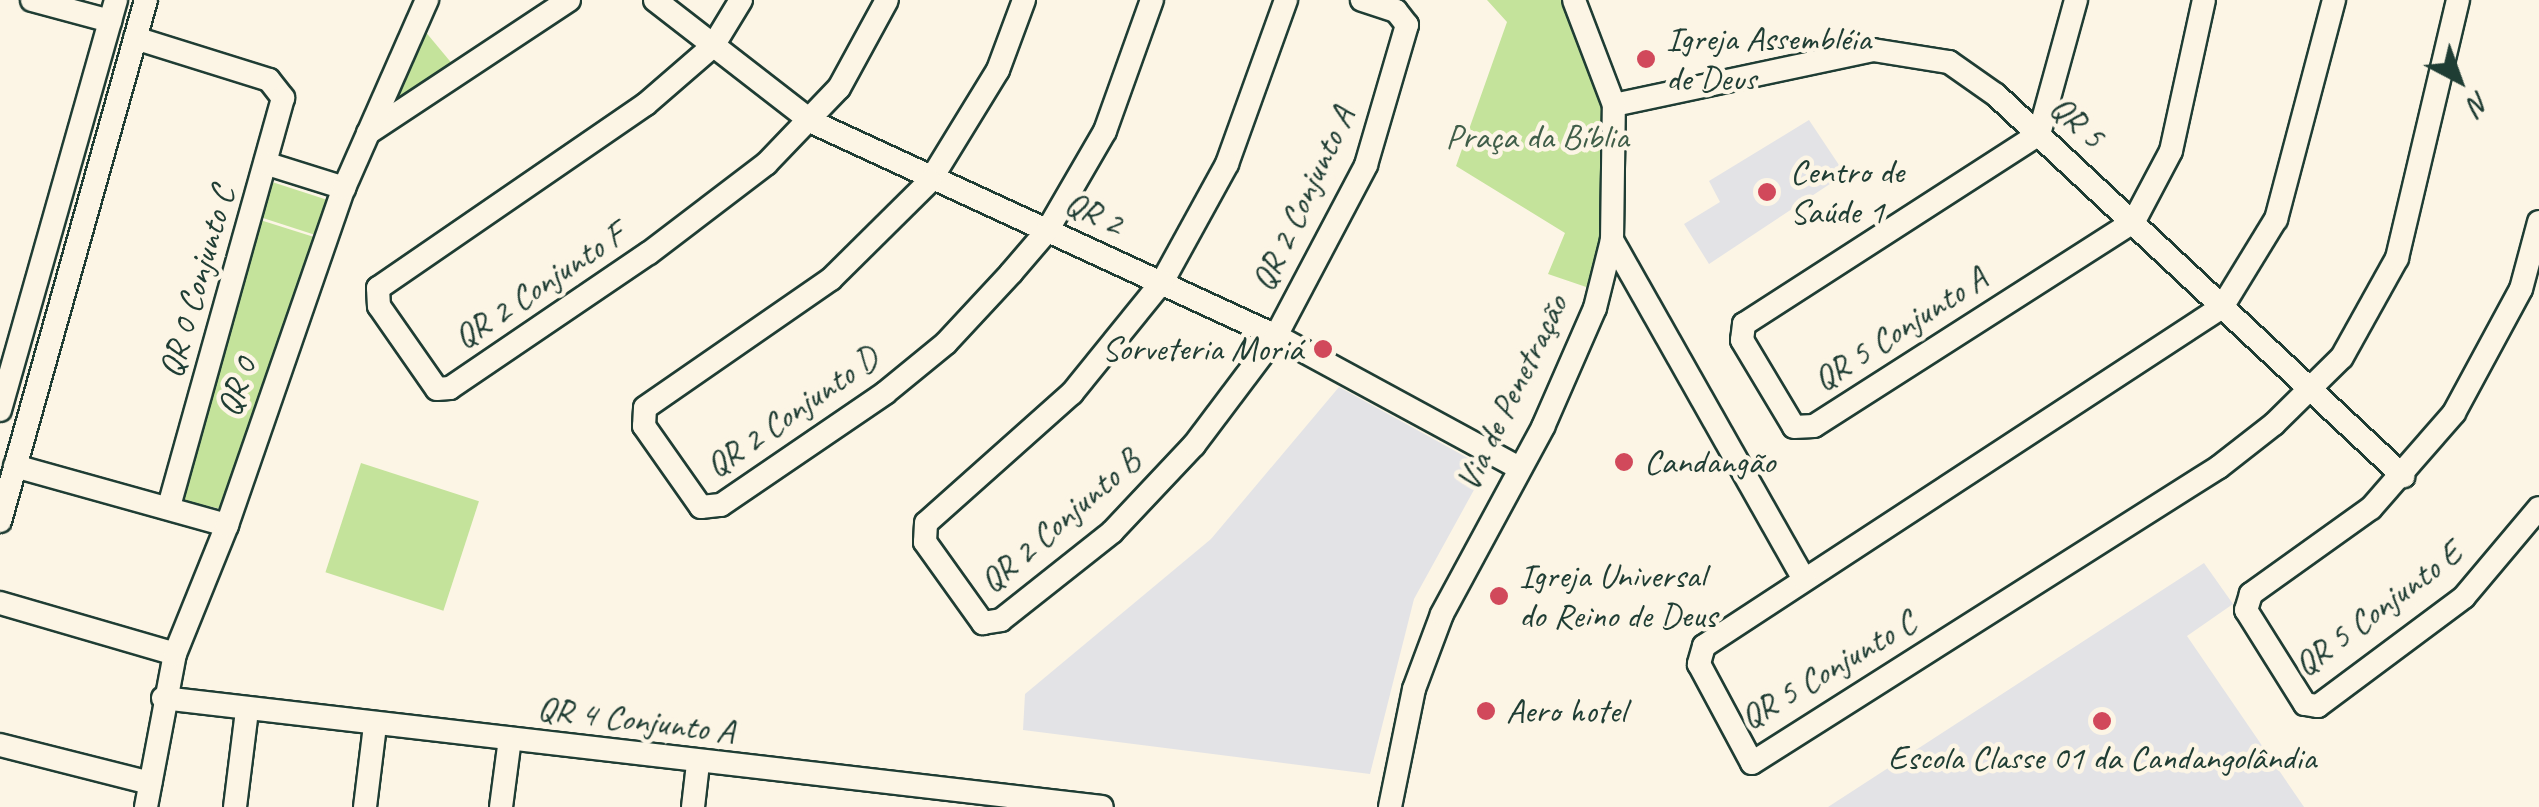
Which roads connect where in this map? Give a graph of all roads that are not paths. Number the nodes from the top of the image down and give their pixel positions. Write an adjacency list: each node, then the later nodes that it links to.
1 (32, 0): 17 (street)
2 (146, 0): 18 (street)
3 (427, 0): 22 (street, QR 0)
4 (569, 0): 22 (street)
5 (655, 0): 19 (street, QR 2)
6 (741, 0): 19 (street)
7 (888, 0): 21 (street)
8 (1024, 0): 25 (street)
9 (1152, 0): 29 (street)
10 (1286, 0): 31 (street)
11 (1362, 0): 36 (street, QR 2 Conjunto A)
12 (1574, 0): 20 (street, Via de Penetração)
13 (2076, 0): 23 (street)
14 (2204, 0): 27 (street)
15 (2334, 0): 32 (street)
16 (2458, 0): 37 (street)
17 (113, 11): 34 (street)
18 (134, 38): 24 (street, QR 0 Conjunto C); 35 (street)
19 (713, 46): 21 (street, QR 2); 21 (street, QR 2 Conjunto F)
20 (1614, 106): 23 (street, QR 5); 30 (street, Via de Penetração)
21 (812, 122): 25 (street, QR 2)
22 (368, 133): 26 (street, QR 0)
23 (2039, 134): 27 (street, QR 5); 27 (street, QR 5 Conjunto A)
24 (268, 164): 26 (street); 42 (street, QR 0 Conjunto C)
25 (930, 181): 29 (street, QR 2); 29 (street, QR 2 Conjunto D)
26 (344, 188): 45 (street, QR 0)
27 (2134, 221): 32 (street, QR 5)
28 (2539, 222): 41 (street, QR 5 Conjunto E)
29 (1048, 231): 31 (street, QR 2)
30 (1612, 240): 40 (street, Via de Penetração); 46 (street)
31 (1162, 282): 36 (street, QR 2); 36 (street, QR 2 Conjunto B)
32 (2222, 307): 37 (street, QR 5); 46 (street, QR 5 Conjunto C)
33 (0, 312): 34 (street)
34 (24, 318): 35 (street); 38 (street)
35 (53, 328): 39 (street)
36 (1276, 336): 40 (street, QR 2)
37 (2309, 390): 41 (street, QR 5); 46 (street, QR 5 Conjunto C)
38 (0, 410)
39 (15, 466): 42 (street); 44 (street)
40 (1520, 468): 62 (street, Via de Penetração)
41 (2402, 476): 43 (street, QR 5 Conjunto E)
42 (168, 507): 45 (street)
43 (2539, 508)
44 (0, 521)
45 (228, 525): 48 (street, QR 0)
46 (1804, 580)
47 (0, 602): 48 (street)
48 (176, 654): 49 (street, QR 0)
49 (163, 698): 50 (street, QR 4 Conjunto A); 55 (street, QR 0)
50 (247, 710): 51 (street, QR 4 Conjunto A); 57 (street)
51 (375, 725): 52 (street, QR 4 Conjunto A); 58 (street)
52 (510, 739): 54 (street, QR 4 Conjunto A); 59 (street)
53 (0, 745): 55 (street)
54 (698, 764): 60 (street); 61 (street, QR 4 Conjunto A)
55 (150, 783): 56 (street, QR 0)
56 (146, 807)
57 (235, 807)
58 (365, 807)
59 (501, 807)
60 (693, 807)
61 (1102, 807)
62 (1390, 807)

